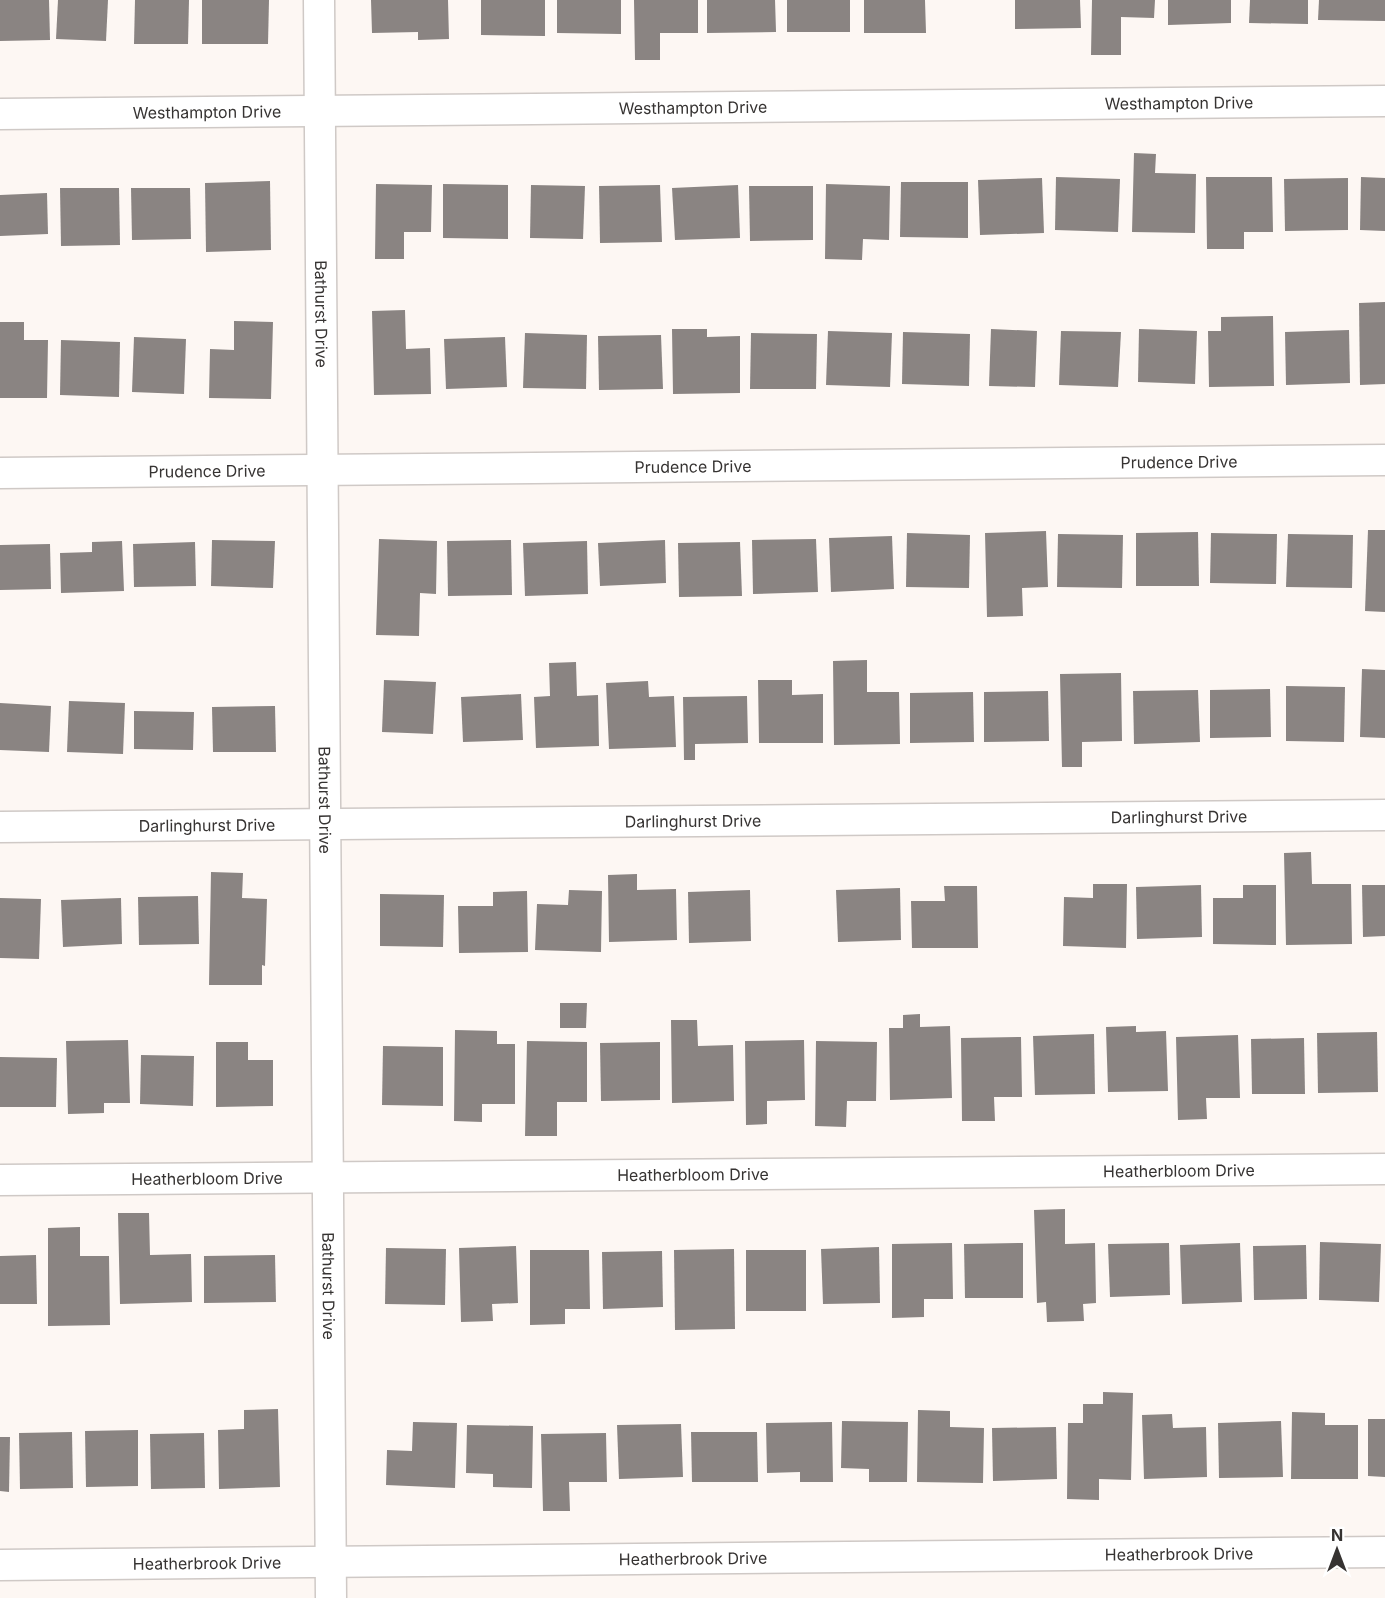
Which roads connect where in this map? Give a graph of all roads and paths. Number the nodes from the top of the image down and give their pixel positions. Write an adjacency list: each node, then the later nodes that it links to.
1 (319, 0): 3 (street, Bathurst Drive)
2 (1385, 101): 3 (street, Westhampton Drive)
3 (320, 111): 4 (street, Westhampton Drive); 6 (street, Bathurst Drive)
4 (0, 114)
5 (1385, 460): 6 (street, Prudence Drive)
6 (322, 469): 7 (street, Prudence Drive); 9 (street, Bathurst Drive)
7 (0, 472)
8 (1385, 815): 9 (street, Darlinghurst Drive)
9 (325, 825): 10 (street, Darlinghurst Drive); 12 (street, Bathurst Drive)
10 (0, 827)
11 (1385, 1169): 12 (street, Heatherbloom Drive)
12 (328, 1177): 13 (street, Heatherbloom Drive); 15 (street, Bathurst Drive)
13 (0, 1180)
14 (1385, 1552): 15 (street, Heatherbrook Drive)
15 (331, 1562): 16 (street, Heatherbrook Drive); 17 (street, Bathurst Drive)
16 (0, 1565)
17 (331, 1598)

